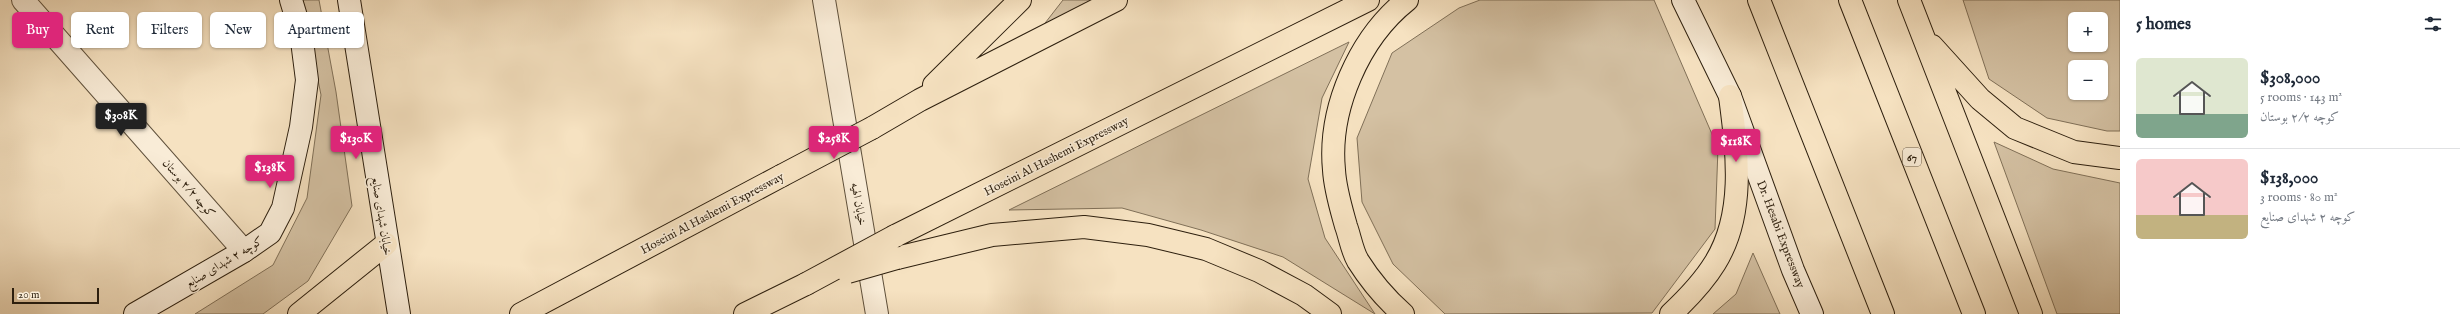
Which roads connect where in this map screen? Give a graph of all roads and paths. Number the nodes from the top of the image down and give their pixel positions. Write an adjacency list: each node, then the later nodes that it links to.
1 (23, 0): 18 (street, کوچه ۲/۲ بوستان)
2 (291, 0): 18 (street, کوچه ۲ شهدای صنایع)
3 (349, 0): 17 (street, خیابان شهدای صنایع)
4 (824, 0): 25 (street, خیابان الهیه)
5 (1020, 0): 15 (highway)
6 (1116, 0): 15 (highway, Hoseini Al Hashemi Expressway)
7 (1368, 0): 19 (highway, Hoseini Al Hashemi Expressway, bridge)
8 (1406, 0): 27 (highway)
9 (1683, 0): 14 (street, Dr. Hesabi Expressway)
10 (1759, 0): 30 (highway)
11 (1850, 0): 31 (highway, 67)
12 (1909, 0): 13 (highway)
13 (1923, 35): 16 (highway); 32 (highway)
14 (1730, 96): 28 (highway); 29 (street, Dr. Hesabi Expressway)
15 (920, 100): 23 (highway, Hoseini Al Hashemi Expressway, bridge)
16 (2120, 158)
17 (386, 244): 21 (highway); 22 (street, خیابان شهدای صنایع)
18 (244, 251): 20 (street, کوچه ۲ شهدای صنایع)
19 (806, 284): 24 (highway, Hoseini Al Hashemi Expressway); 26 (highway, bridge)
20 (135, 314)
21 (299, 314)
22 (399, 314)
23 (521, 314)
24 (745, 314)
25 (877, 314)
26 (1330, 314)
27 (1403, 314)
28 (1671, 314)
29 (1812, 314)
30 (1883, 314)
31 (1974, 314)
32 (2031, 314)

